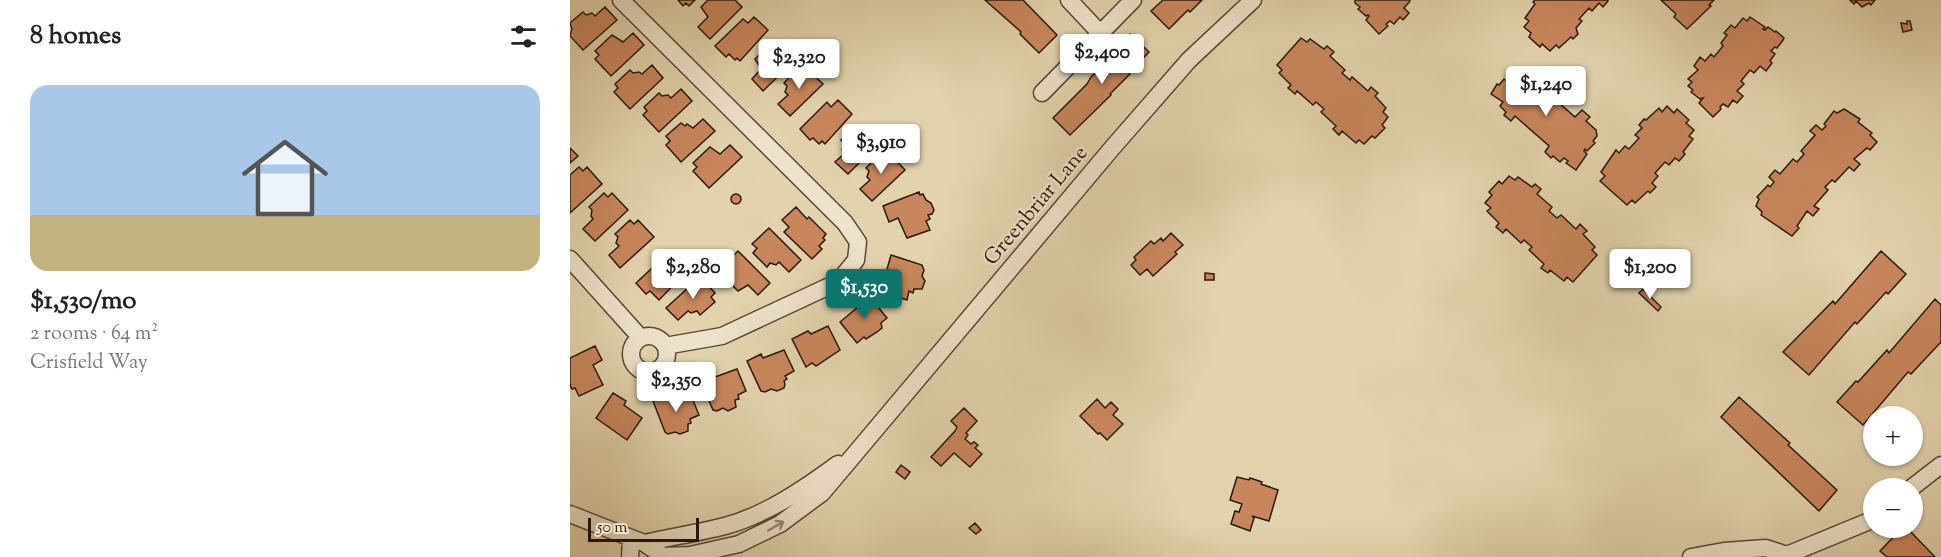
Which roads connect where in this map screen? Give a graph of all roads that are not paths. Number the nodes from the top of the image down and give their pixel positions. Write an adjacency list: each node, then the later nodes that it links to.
1 (621, 0): 9 (street)
2 (1069, 0): 5 (street)
3 (1133, 0): 5 (street)
4 (1253, 0): 14 (street, Greenbriar Lane)
5 (1101, 33): 6 (street)
6 (1042, 93)
7 (570, 259): 8 (street)
8 (640, 337): 9 (street); 9 (street)
9 (665, 346)
10 (1941, 465): 11 (street)
11 (1923, 479)
12 (570, 514): 14 (street)
13 (1863, 524): 15 (street)
14 (638, 541): 16 (street)
15 (1787, 556): 17 (street)
16 (630, 557)
17 (1691, 557)

